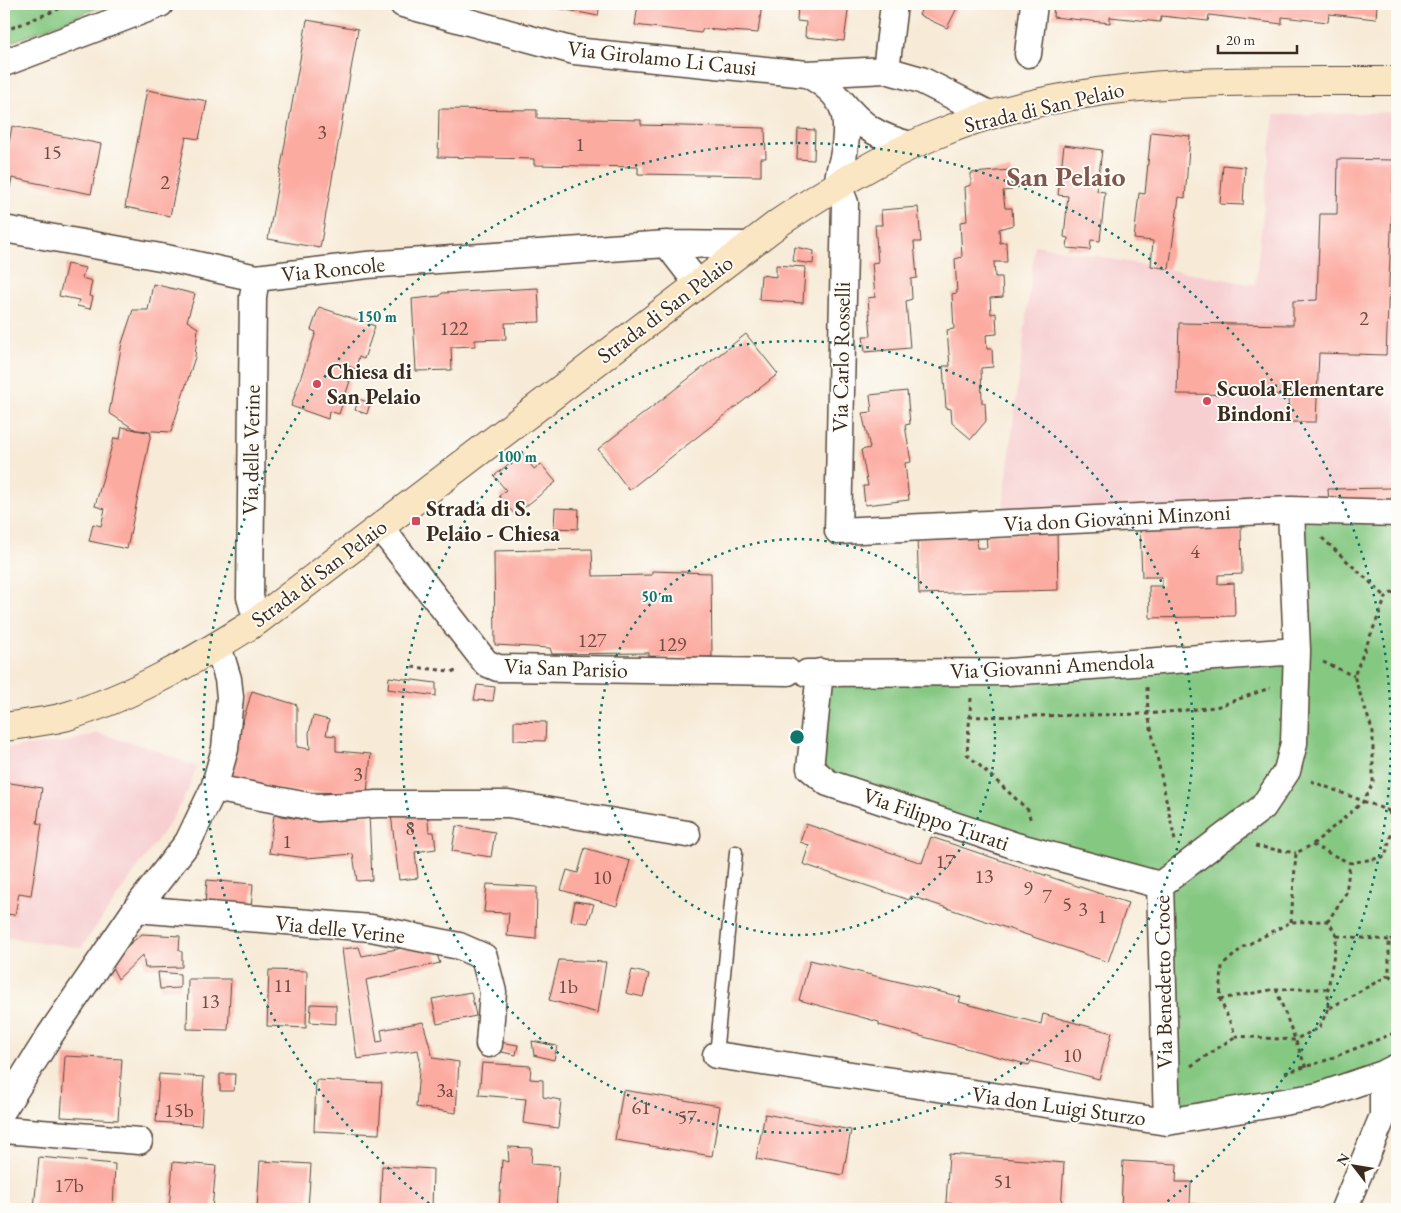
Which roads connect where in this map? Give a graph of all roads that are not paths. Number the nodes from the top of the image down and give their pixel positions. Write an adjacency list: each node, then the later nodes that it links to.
1 (160, 4): 6 (street)
2 (403, 4): 8 (street, Via Girolamo Li Causi)
3 (894, 4): 7 (street)
4 (1034, 4): 5 (street)
5 (1028, 54)
6 (4, 63)
7 (886, 70): 8 (street, Via Girolamo Li Causi); 11 (street, Via Girolamo Li Causi)
8 (807, 74): 10 (street, Via Girolamo Li Causi)
9 (1397, 80): 11 (main road, Strada di San Pelaio)
10 (840, 100): 12 (street, Via Girolamo Li Causi); 13 (street)
11 (991, 115): 12 (main road, Strada di San Pelaio)
12 (911, 145): 13 (main road, Strada di San Pelaio)
13 (838, 184): 16 (main road, Strada di San Pelaio); 22 (street, Via Carlo Rosselli)
14 (4, 228): 17 (street, Via Roncole)
15 (667, 244): 16 (street, Via Roncole); 17 (street, Via Roncole); 18 (street)
16 (750, 245): 18 (main road, Strada di San Pelaio)
17 (256, 278): 23 (street, Via delle Verine)
18 (698, 284): 21 (main road, Strada di San Pelaio)
19 (1291, 510): 20 (street, Via don Giovanni Minzoni); 22 (street, Via don Giovanni Minzoni); 25 (street, Via Benedetto Croce)
20 (1397, 513)
21 (380, 527): 23 (main road, Strada di San Pelaio); 26 (street, Via San Parisio)
22 (838, 531)
23 (257, 621): 24 (main road, Strada di San Pelaio)
24 (218, 646): 27 (main road, Strada di San Pelaio); 28 (street)
25 (1297, 651): 26 (street, Via Giovanni Amendola); 31 (street, Via Benedetto Croce)
26 (805, 673): 31 (street, Via Filippo Turati)
27 (4, 727)
28 (214, 788): 29 (street); 32 (street)
29 (688, 834)
30 (736, 852): 34 (lane)
31 (1160, 885): 37 (street, Via Benedetto Croce)
32 (136, 909): 33 (street, Via delle Verine); 36 (street)
33 (489, 1044)
34 (716, 1055): 37 (street, Via don Luigi Sturzo)
35 (1390, 1070): 37 (street, Via don Luigi Sturzo); 40 (street)
36 (4, 1108)
37 (1167, 1122)
38 (4, 1130): 39 (street)
39 (139, 1141)
40 (1344, 1209)

